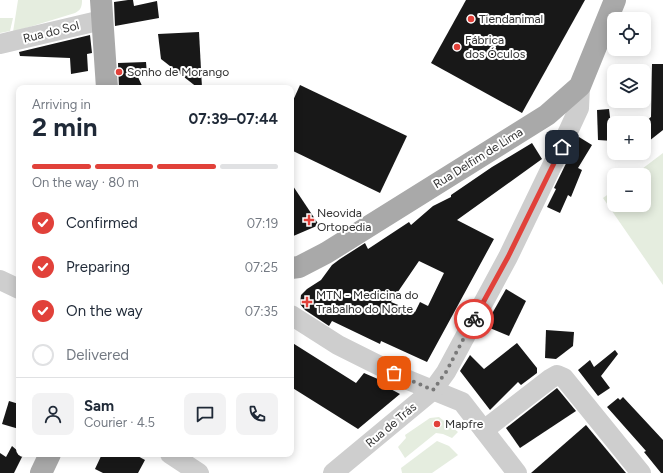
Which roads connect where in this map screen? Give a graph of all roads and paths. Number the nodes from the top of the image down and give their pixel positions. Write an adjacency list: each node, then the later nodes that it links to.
1 (615, 0): 5 (main road, Rua Delfim de Lima)
2 (102, 10): 3 (street, Rua do Sol); 4 (main road)
3 (0, 44)
4 (107, 85)
5 (580, 86): 6 (main road, Rua Delfim de Lima); 7 (street, Rua de Trás)
6 (546, 115): 7 (street); 8 (main road, Rua Delfim de Lima)
7 (565, 138): 12 (street, Rua de Trás)
8 (294, 267)
9 (0, 280): 10 (street)
10 (16, 288)
11 (294, 317): 12 (street)
12 (433, 390): 13 (street); 18 (street, Rua de Trás)
13 (484, 430): 19 (street); 20 (street)
14 (49, 457): 16 (main road)
15 (175, 457): 17 (street)
16 (41, 473)
17 (199, 473)
18 (333, 473)
19 (517, 473)
20 (641, 473)

